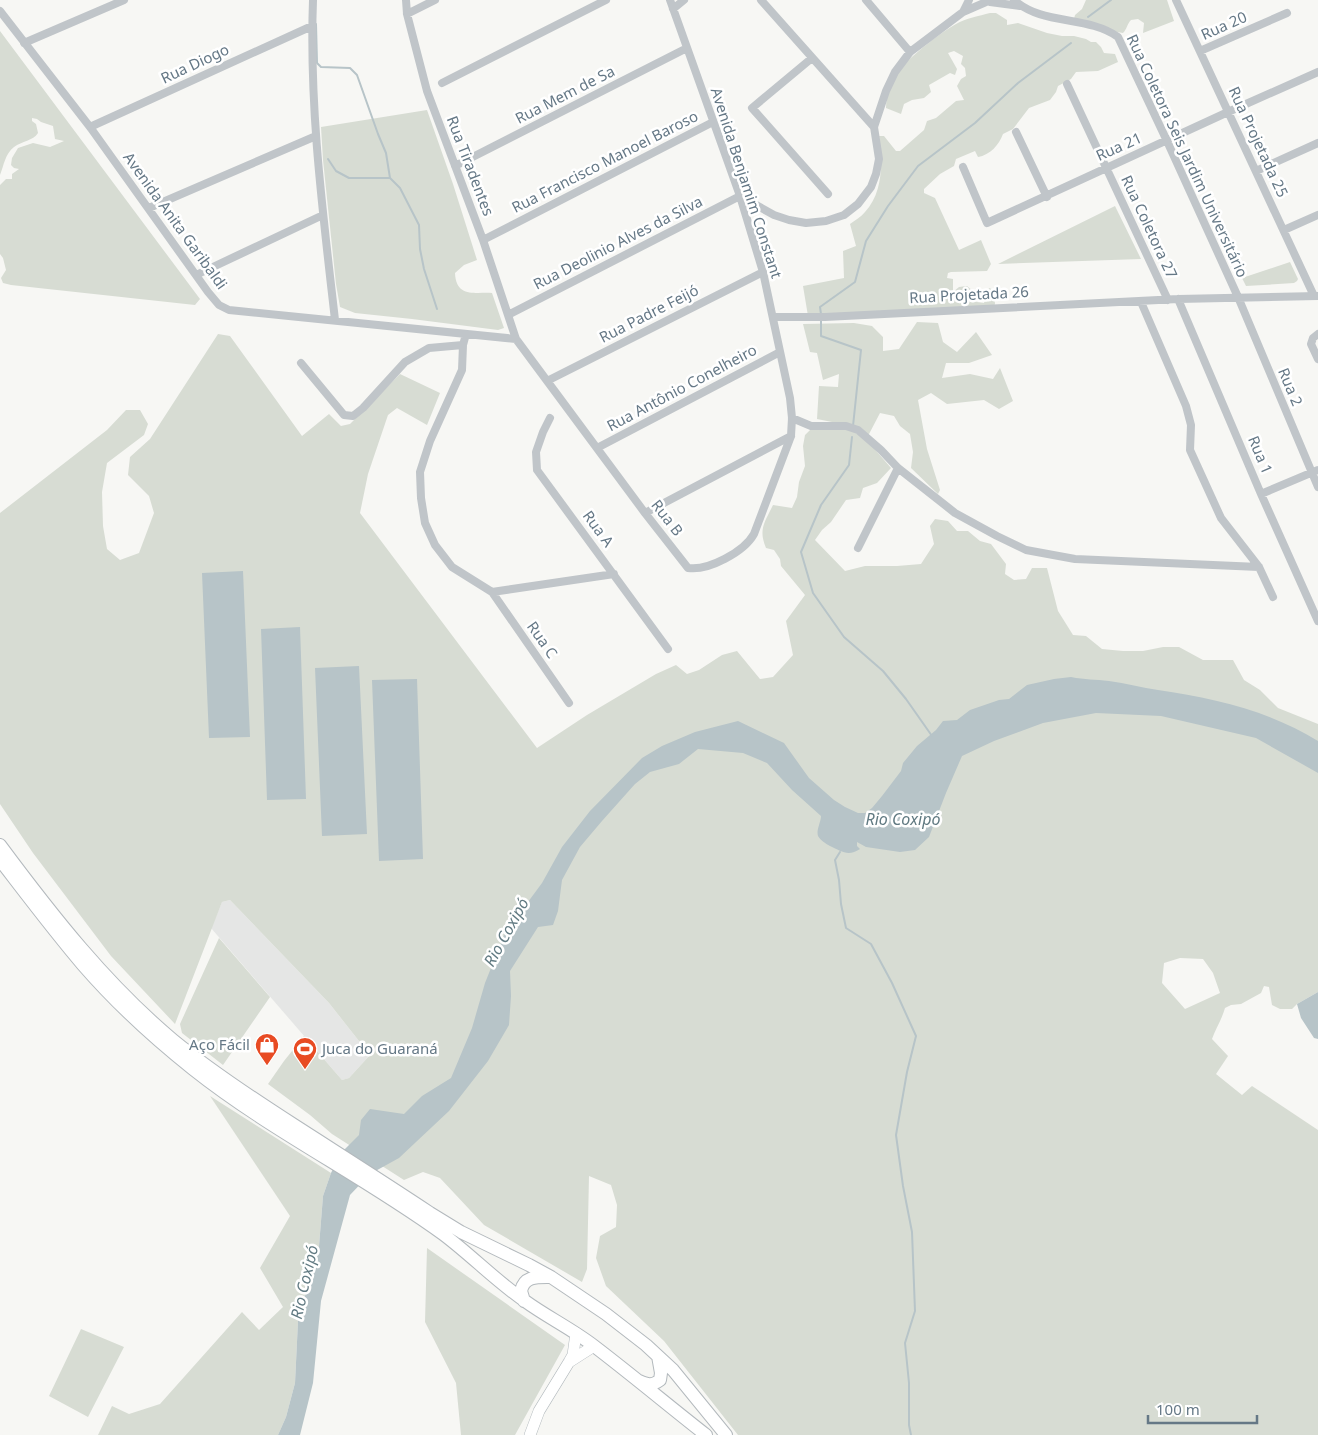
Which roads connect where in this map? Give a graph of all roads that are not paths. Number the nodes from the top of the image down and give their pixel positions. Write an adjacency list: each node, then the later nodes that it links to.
1 (124, 0): 21 (street)
2 (313, 0): 20 (street)
3 (406, 0): 19 (street, Rua Tiradentes)
4 (435, 0): 19 (street)
5 (606, 0): 27 (street)
6 (670, 0): 15 (street, Avenida Benjamim Constant)
7 (684, 0): 15 (street)
8 (761, 0): 25 (street)
9 (866, 0): 24 (street)
10 (969, 0): 17 (street)
11 (1014, 0): 14 (street)
12 (1176, 0): 23 (street, Rua Projetada 25)
13 (987, 1): 14 (street); 17 (street)
14 (1021, 6): 35 (street, Rua Coletora Seis Jardim Universitário)
15 (673, 9): 22 (street, Avenida Benjamim Constant)
16 (0, 11): 21 (street, Avenida Anita Garibaldi)
17 (963, 12): 24 (street)
18 (1287, 13): 23 (street, Rua 20)
19 (407, 14): 37 (street, Rua Tiradentes)
20 (312, 26): 31 (street, Rua Diogo); 34 (street)
21 (24, 43): 31 (street, Avenida Anita Garibaldi)
22 (687, 48): 30 (street, Avenida Benjamim Constant); 37 (street, Rua Mem de Sa)
23 (1200, 51): 29 (street, Rua Projetada 25)
24 (910, 52): 32 (street)
25 (812, 58): 32 (street); 41 (street)
26 (1318, 72): 29 (street, Rua 21)
27 (442, 83)
28 (1067, 84): 39 (street, Rua Coletora 27)
29 (1228, 112): 35 (street, Rua 21); 40 (street, Rua Projetada 25)
30 (713, 122): 42 (street, Avenida Benjamim Constant); 48 (street, Rua Francisco Manoel Baroso)
31 (90, 127): 44 (street, Avenida Anita Garibaldi)
32 (874, 127): 42 (street)
33 (1016, 132): 43 (street)
34 (316, 136): 44 (street); 45 (street)
35 (1167, 141): 39 (street, Rua 21); 52 (street, Rua Coletora Seis Jardim Universitário)
36 (1318, 143): 40 (street)
37 (454, 166): 48 (street, Rua Tiradentes)
38 (963, 167): 43 (street, Rua 21)
39 (1106, 168): 43 (street, Rua 21); 54 (street, Rua Coletora 27)
40 (1256, 171): 47 (street, Rua Projetada 25)
41 (828, 194)
42 (740, 196): 49 (street, Avenida Benjamim Constant); 56 (street, Rua Deolinio Alves da Silva)
43 (1047, 197)
44 (149, 208): 50 (street, Avenida Anita Garibaldi)
45 (323, 214): 50 (street); 58 (street)
46 (1318, 215): 47 (street)
47 (1284, 230): 51 (street, Rua Projetada 25)
48 (483, 240): 56 (street, Rua Tiradentes)
49 (763, 272): 57 (street, Avenida Benjamim Constant); 66 (street, Rua Padre Feijó)
50 (196, 276): 58 (street, Avenida Anita Garibaldi)
51 (1315, 292): 52 (street, Rua Projetada 26)
52 (1238, 298): 53 (street, Rua Projetada 26); 72 (street, Rua 2)
53 (1178, 299): 54 (street, Rua Projetada 26); 74 (street, Rua 1)
54 (1168, 300): 55 (street, Rua Projetada 26)
55 (1141, 302): 57 (street, Rua Projetada 26); 77 (street)
56 (508, 315): 61 (street, Rua Tiradentes)
57 (773, 317): 63 (street, Avenida Benjamim Constant)
58 (335, 320): 59 (street, Avenida Anita Garibaldi)
59 (466, 334): 61 (street, Avenida Anita Garibaldi); 62 (street)
60 (1318, 334): 64 (street)
61 (516, 339): 66 (street, Rua B)
62 (463, 345): 65 (street); 79 (street)
63 (780, 352): 68 (street, Avenida Benjamim Constant); 70 (street, Rua Antônio Conelheiro)
64 (1318, 360)
65 (302, 364)
66 (547, 381): 70 (street, Rua B)
67 (550, 418): 78 (street, Rua A)
68 (792, 418): 69 (street, Avenida Benjamim Constant); 71 (street)
69 (791, 436): 75 (street); 75 (street, Rua B)
70 (597, 448): 75 (street, Rua B)
71 (898, 468): 76 (street); 77 (street)
72 (1315, 471): 73 (street, Rua 2); 74 (street)
73 (1318, 487)
74 (1261, 494): 81 (street, Rua 1)
75 (645, 513)
76 (858, 548)
77 (1259, 567): 80 (street)
78 (614, 574): 79 (street); 82 (street, Rua A)
79 (492, 592): 83 (street, Rua C)
80 (1273, 597)
81 (1318, 621)
82 (668, 649)
83 (570, 703)
84 (0, 845): 86 (main road)
85 (0, 860): 86 (main road)
86 (319, 1148): 87 (main road)
87 (400, 1199): 88 (main road); 89 (main road)
88 (551, 1277): 89 (main road); 92 (main road)
89 (524, 1301): 90 (main road)
90 (576, 1334): 91 (main road); 93 (street)
91 (594, 1346): 93 (street); 94 (main road)
92 (658, 1356): 94 (main road); 97 (main road)
93 (570, 1362): 95 (street)
94 (635, 1378): 96 (main road)
95 (530, 1435)
96 (706, 1435)
97 (726, 1435)

